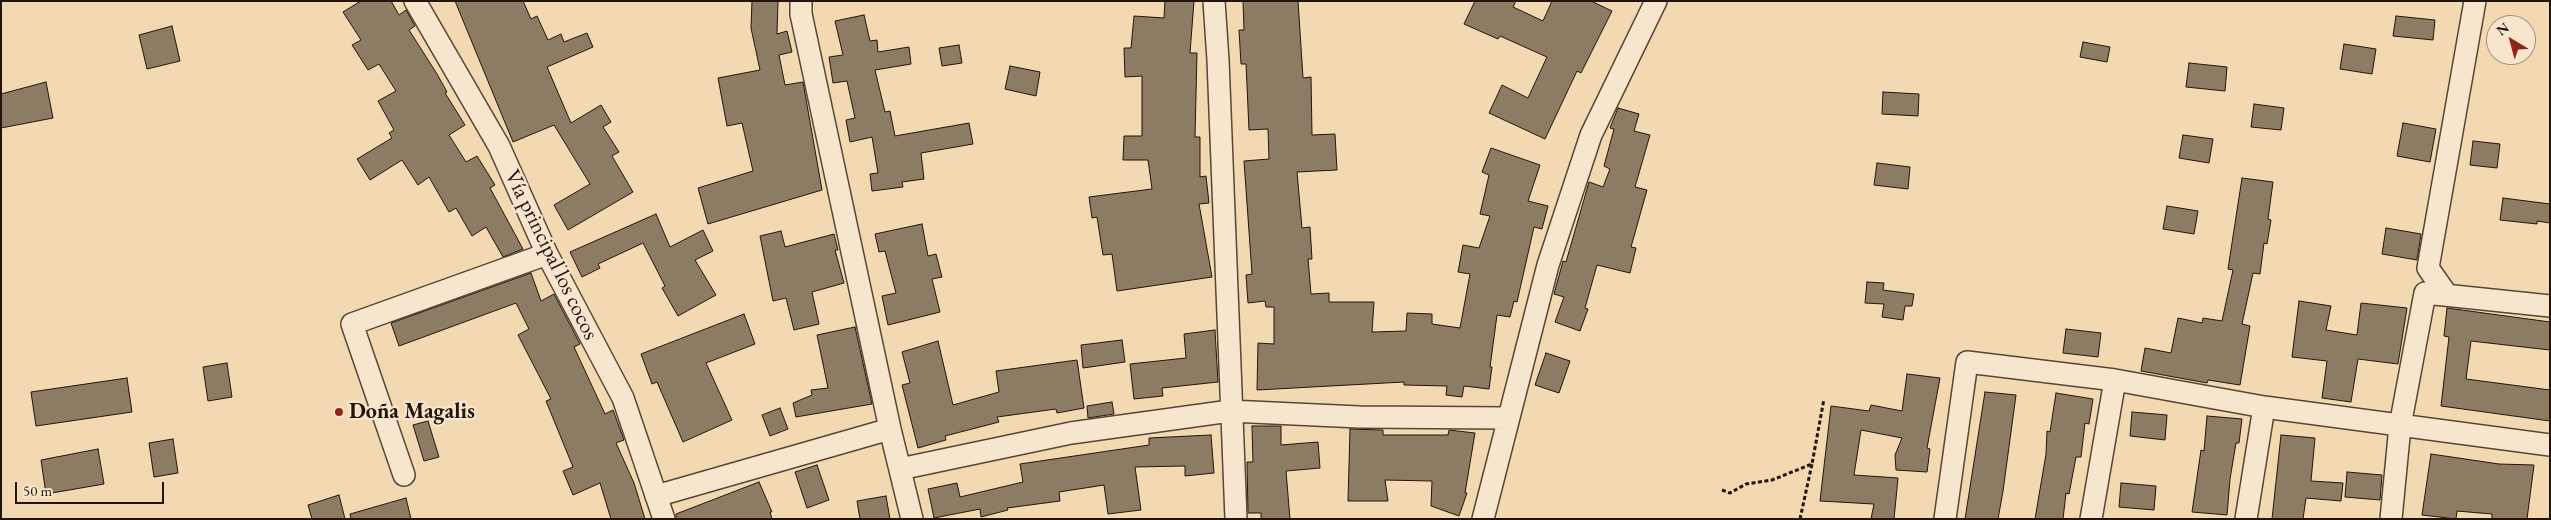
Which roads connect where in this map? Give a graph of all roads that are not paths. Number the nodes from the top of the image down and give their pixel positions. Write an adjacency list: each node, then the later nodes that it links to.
1 (415, 1): 6 (street, Vía principal los cocos)
2 (801, 1): 14 (street)
3 (1214, 1): 11 (street)
4 (1656, 1): 12 (street)
5 (2475, 1): 7 (street)
6 (546, 254): 17 (street); 18 (street, Vía principal los cocos)
7 (2447, 295): 8 (street); 13 (street)
8 (2550, 306)
9 (2115, 380): 10 (street); 23 (street); 24 (street)
10 (2264, 407): 13 (street); 25 (street)
11 (1230, 411): 12 (street); 16 (street); 21 (street)
12 (1508, 418): 22 (street)
13 (2400, 426): 15 (street); 26 (street)
14 (890, 429): 16 (street); 18 (street)
15 (2550, 445)
16 (900, 469): 20 (street)
17 (404, 475)
18 (656, 496): 19 (street, Vía principal los cocos)
19 (664, 519)
20 (912, 519)
21 (1236, 519)
22 (1483, 519)
23 (1945, 519)
24 (2091, 519)
25 (2246, 519)
26 (2391, 519)

